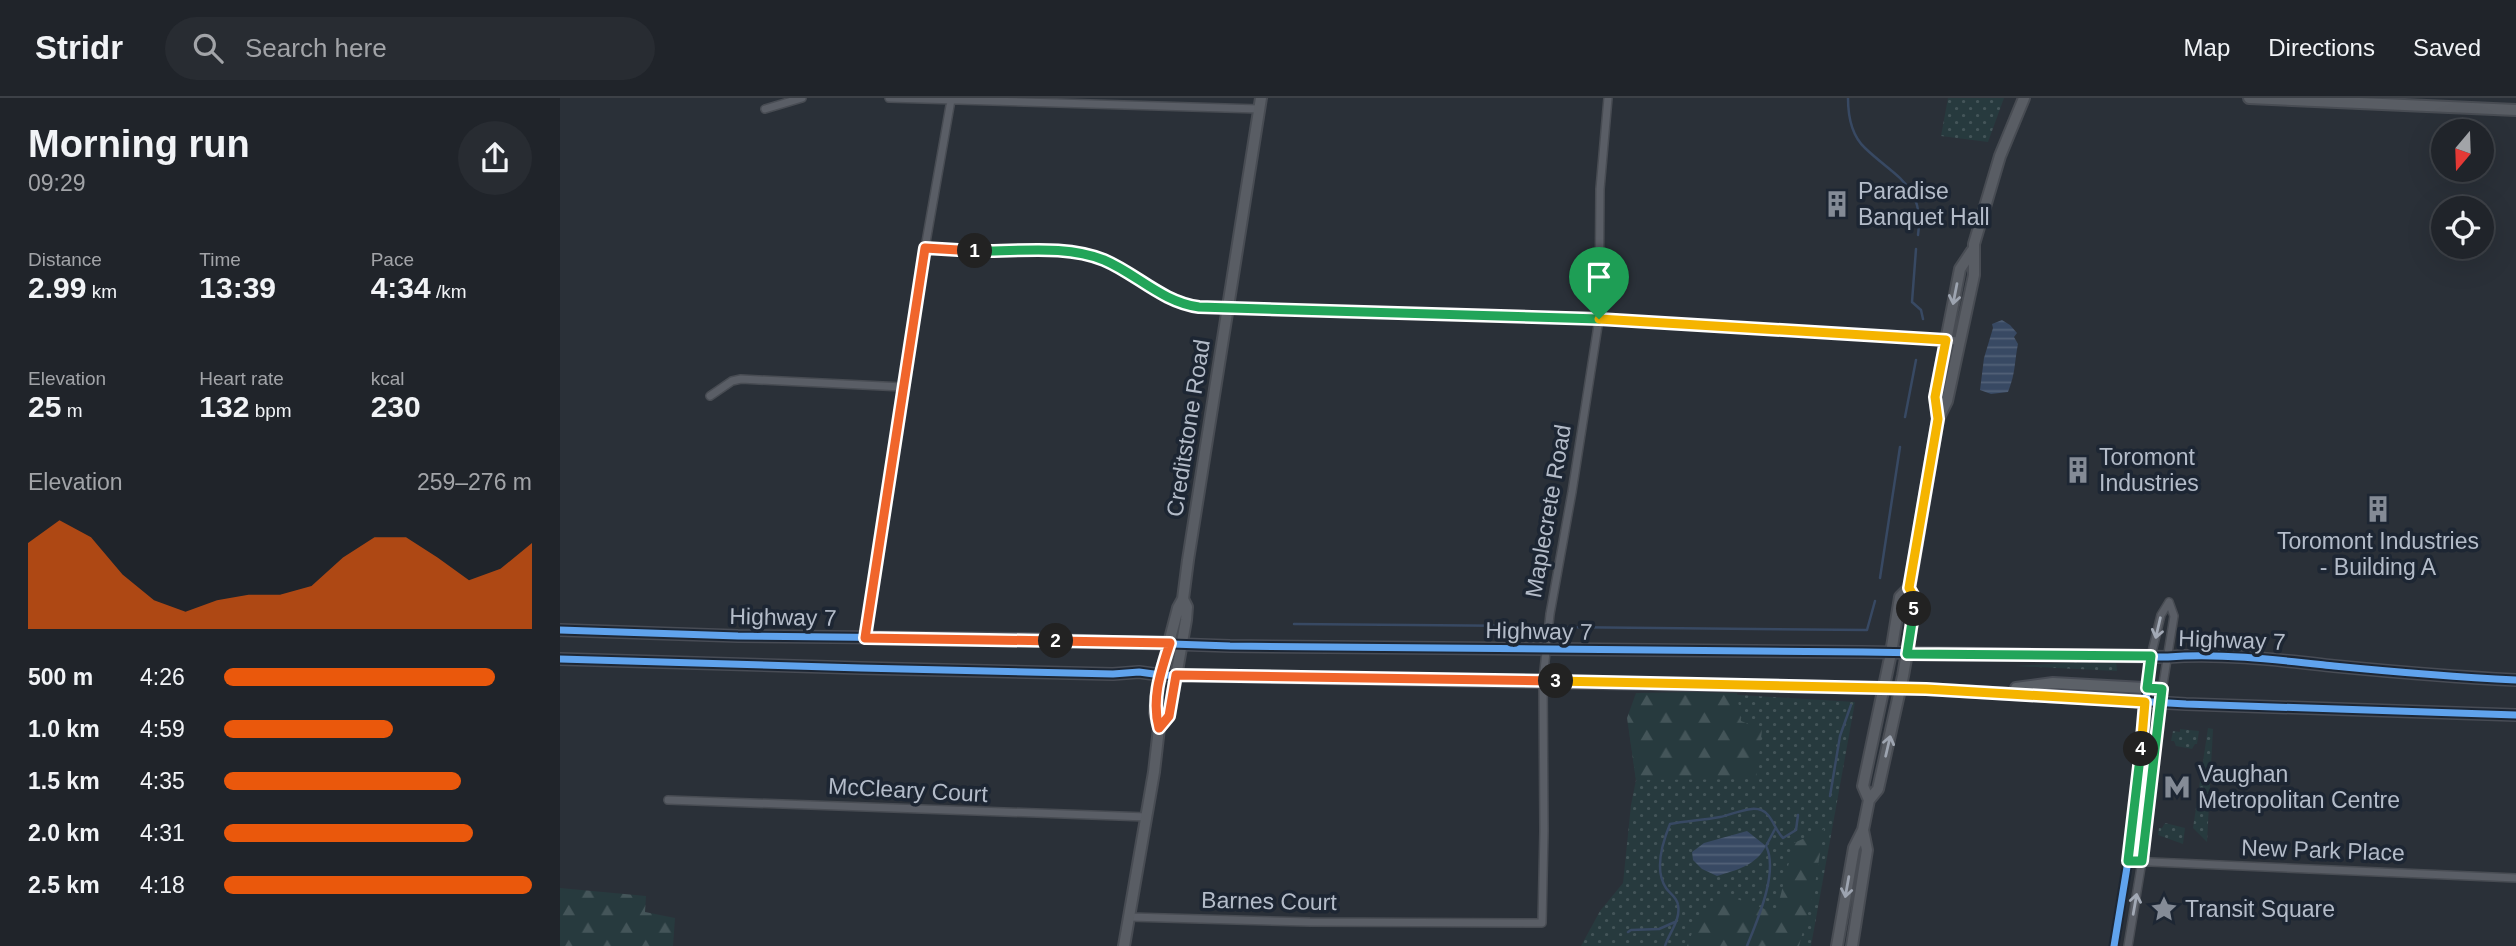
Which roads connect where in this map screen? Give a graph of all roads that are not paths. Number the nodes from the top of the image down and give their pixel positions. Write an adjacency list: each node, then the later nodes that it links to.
1 (802, 98): 10 (street)
2 (889, 98): 3 (street)
3 (906, 98): 8 (street)
4 (1608, 98): 15 (street, Maplecrete Road)
5 (2024, 98): 13 (main road)
6 (2249, 98): 7 (main road)
7 (2282, 99): 11 (main road)
8 (951, 100): 9 (street); 12 (street)
9 (1260, 104): 14 (main road, Creditstone Road)
10 (765, 110)
11 (2516, 110)
12 (925, 248): 14 (street); 18 (street)
13 (1972, 251): 16 (main road, one-way to 16); 17 (main road)
14 (1228, 308): 15 (street); 24 (main road, Creditstone Road)
15 (1599, 319): 16 (street); 25 (street, Maplecrete Road)
16 (1946, 340): 17 (street); 20 (main road)
17 (1959, 341): 20 (main road)
18 (903, 387): 19 (street); 23 (street)
19 (710, 396)
20 (1938, 419): 21 (main road)
21 (1909, 588): 26 (main road); 27 (main road)
22 (560, 630): 23 (main road, Highway 7)
23 (865, 638): 24 (main road, Highway 7)
24 (1176, 644): 25 (main road, Highway 7); 31 (main road, Creditstone Road); 32 (main road, Creditstone Road)
25 (1545, 650): 26 (main road, Highway 7); 33 (street, Maplecrete Road)
26 (1891, 653): 27 (main road, Highway 7); 36 (main road)
27 (1907, 654): 28 (main road, Highway 7); 37 (main road)
28 (2151, 656): 29 (main road, Highway 7); 29 (street, one-way to 28); 35 (street)
29 (2168, 657): 34 (main road, Highway 7); 38 (street)
30 (560, 659): 31 (main road, Highway 7)
31 (1161, 674): 32 (main road, Highway 7); 43 (main road, Creditstone Road)
32 (1176, 675): 33 (main road, Highway 7); 43 (main road, Creditstone Road)
33 (1543, 680): 36 (main road, Highway 7); 52 (street, Maplecrete Road)
34 (2516, 680)
35 (2147, 688): 38 (main road); 39 (main road); 40 (street)
36 (1884, 689): 37 (main road, Highway 7); 45 (main road)
37 (1901, 689): 39 (main road, Highway 7); 45 (main road, one-way to 37)
38 (2162, 689): 41 (street)
39 (1992, 691): 40 (main road, Highway 7)
40 (2145, 702): 41 (main road, Highway 7); 48 (street)
41 (2160, 703): 42 (main road, Highway 7); 49 (street)
42 (2516, 715)
43 (1159, 728): 46 (main road, Creditstone Road)
44 (668, 800): 46 (street, McCleary Court)
45 (1869, 800): 47 (main road)
46 (1147, 817): 51 (main road, Creditstone Road)
47 (1863, 830): 54 (main road, one-way to 54); 55 (main road)
48 (2128, 861): 49 (street, New Park Place); 56 (street)
49 (2142, 861): 50 (street, New Park Place); 57 (street, one-way to 49)
50 (2516, 878)
51 (1129, 917): 52 (street, Barnes Court); 53 (main road, Creditstone Road)
52 (1408, 922)
53 (1124, 946)
54 (1837, 946)
55 (1852, 946)
56 (2114, 946)
57 (2128, 946)

